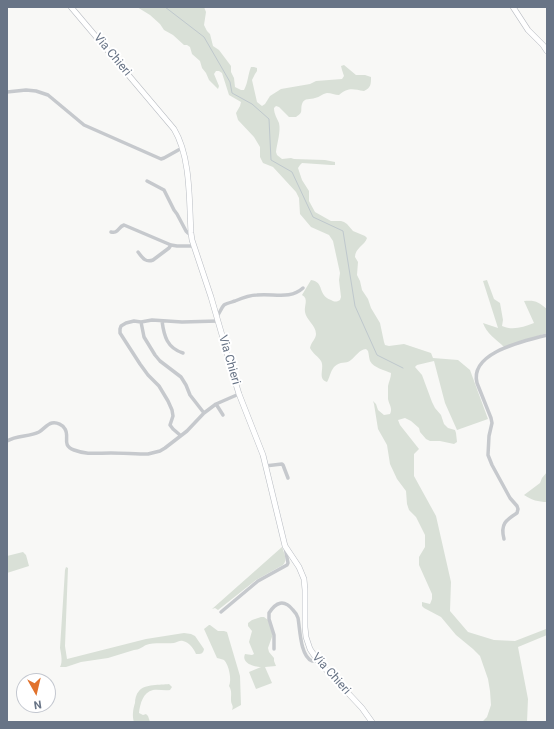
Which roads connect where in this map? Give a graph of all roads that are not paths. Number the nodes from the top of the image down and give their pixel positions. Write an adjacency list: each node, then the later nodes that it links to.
1 (71, 7): 5 (street, Via Chieri)
2 (513, 7): 3 (street)
3 (547, 51)
4 (7, 92): 5 (street)
5 (182, 148): 8 (street, Via Chieri)
6 (147, 181): 8 (street)
7 (111, 232): 9 (street)
8 (191, 233): 10 (street, Via Chieri)
9 (171, 245): 10 (street); 11 (street)
10 (194, 246): 13 (street, Via Chieri)
11 (138, 252)
12 (303, 288): 13 (street)
13 (217, 318): 14 (street); 18 (street, Via Chieri)
14 (162, 320): 15 (street); 17 (street)
15 (140, 322): 20 (street); 22 (street)
16 (547, 335): 26 (street)
17 (183, 353)
18 (239, 394): 19 (street); 24 (street, Via Chieri)
19 (216, 404): 20 (street); 21 (street)
20 (204, 413): 22 (street)
21 (222, 415)
22 (180, 435): 23 (street)
23 (7, 441)
24 (265, 466): 25 (street); 27 (street, Via Chieri)
25 (288, 478)
26 (504, 539)
27 (285, 546): 28 (street); 30 (street, Via Chieri)
28 (221, 612)
29 (274, 649): 30 (street)
30 (316, 660): 31 (street, Via Chieri)
31 (372, 722)

